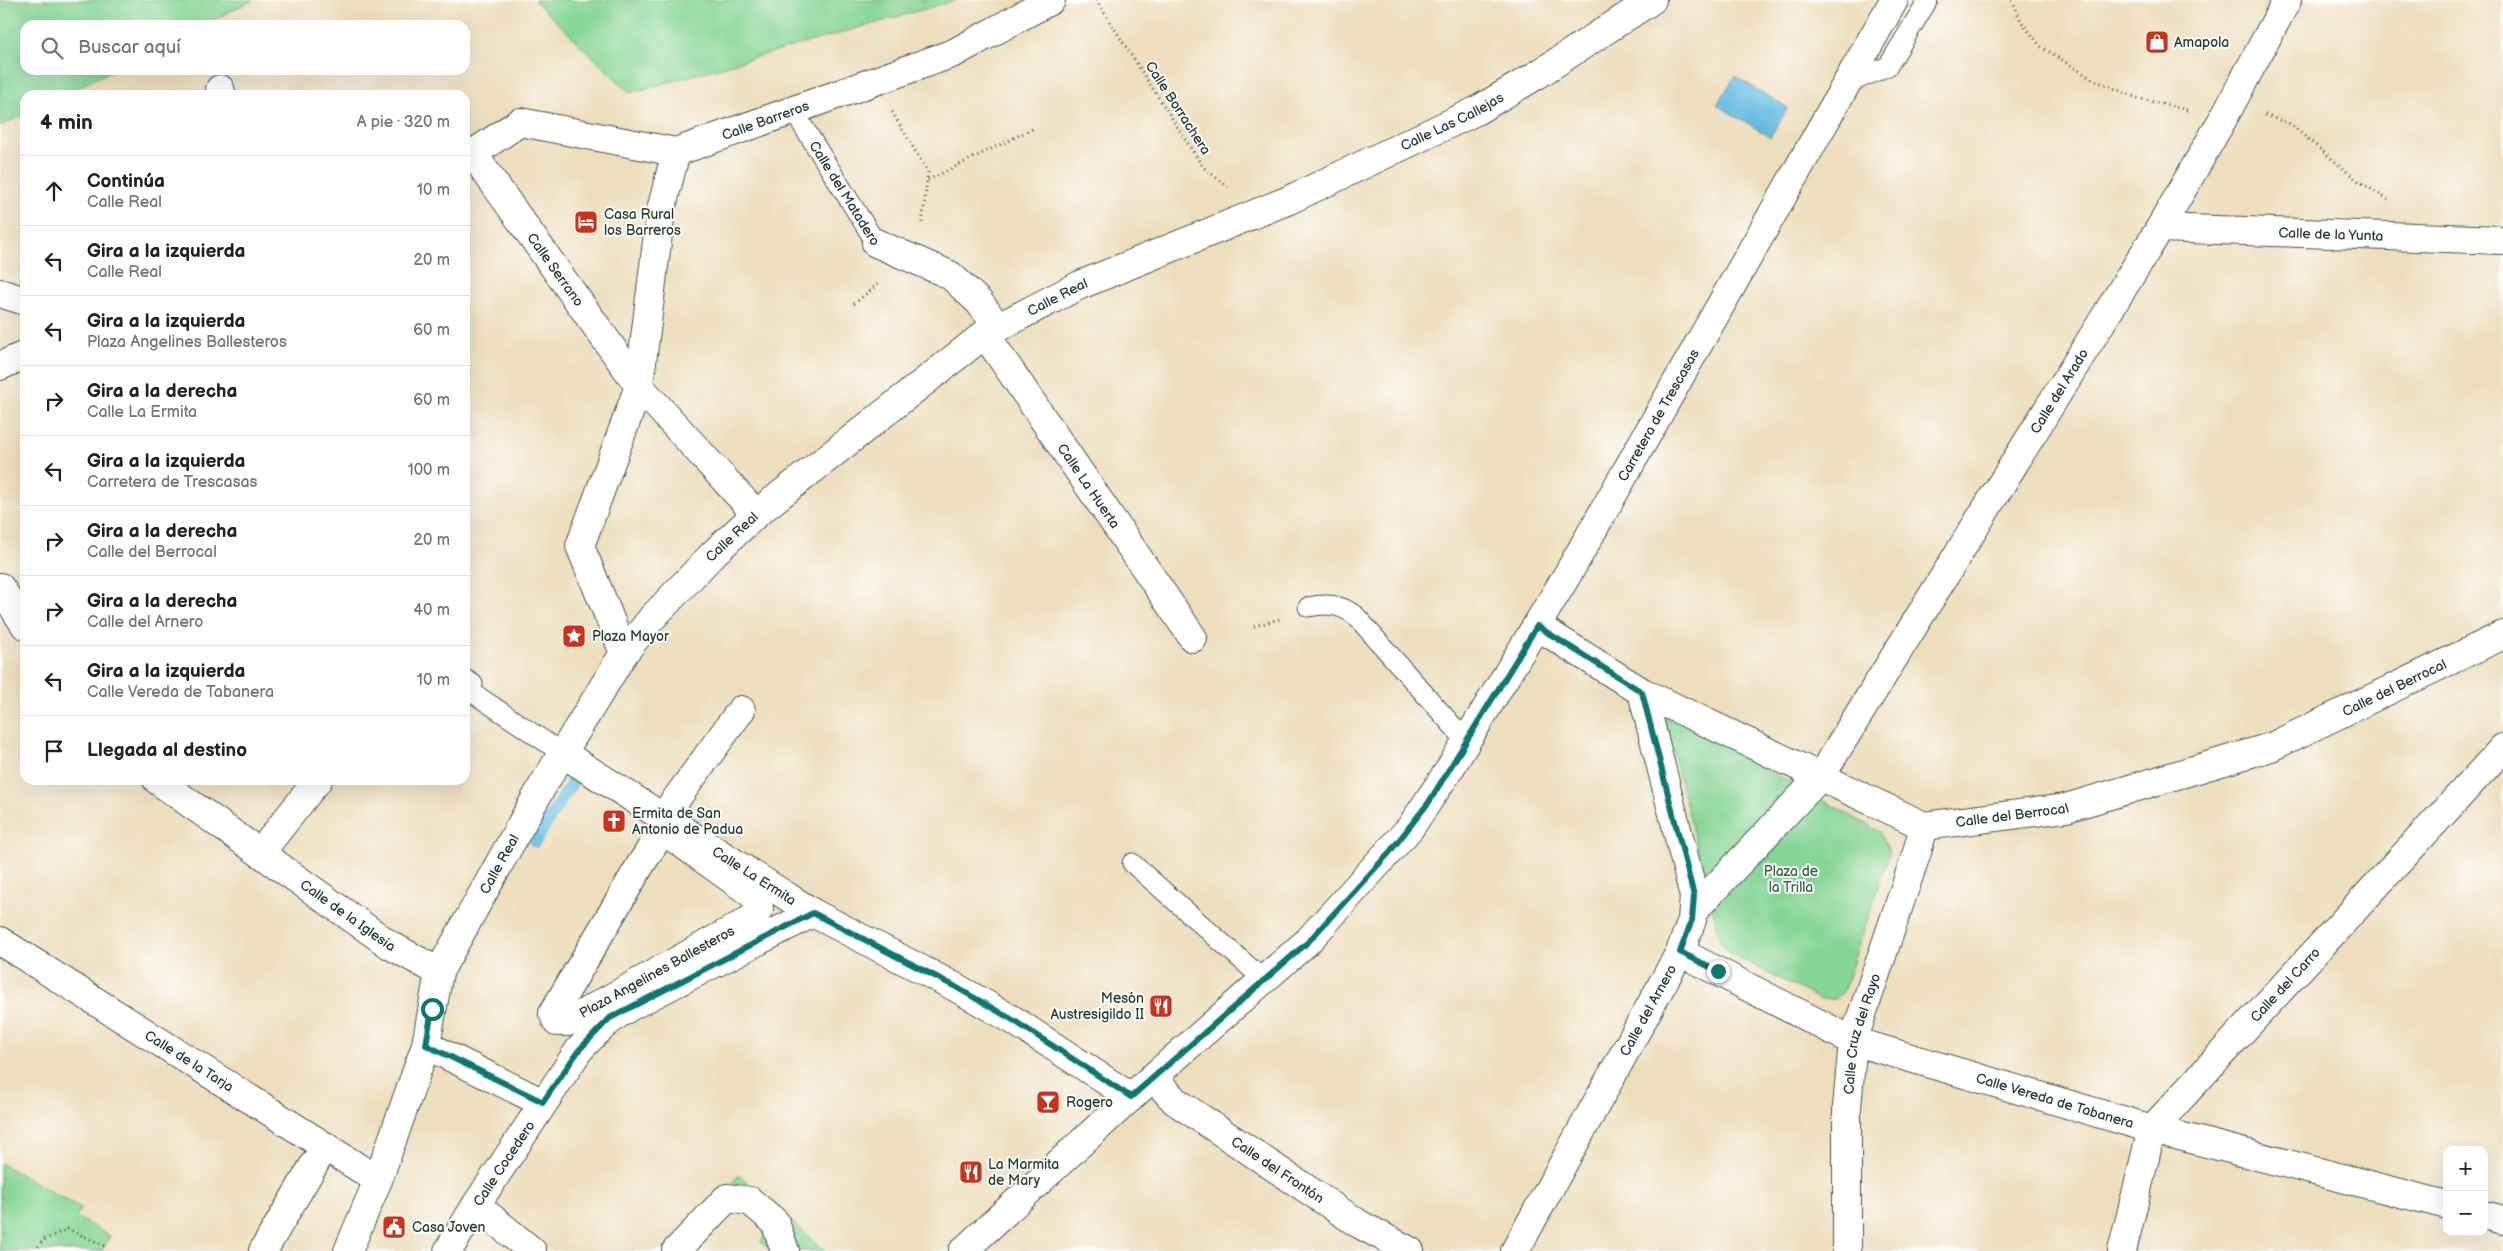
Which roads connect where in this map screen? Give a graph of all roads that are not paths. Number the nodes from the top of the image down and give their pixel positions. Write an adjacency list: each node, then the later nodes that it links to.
1 (1052, 0): 7 (street, Calle Barreros)
2 (1652, 0): 11 (street, Calle Las Callejas)
3 (1894, 0): 6 (street, Carretera de Trescasas)
4 (1928, 0): 6 (lane)
5 (2287, 0): 12 (street, Calle del Arado)
6 (1845, 85): 25 (street, Carretera de Trescasas)
7 (793, 110): 8 (street, Calle Barreros); 14 (lane, Calle del Matadero)
8 (676, 152): 9 (street); 20 (street)
9 (470, 156)
10 (470, 158): 20 (street, Calle Serrano)
11 (1249, 216): 17 (street, Calle Real)
12 (2160, 227): 13 (street, Calle de la Yunta); 37 (street, Calle del Arado)
13 (2503, 240)
14 (876, 243): 17 (street, Calle del Matadero)
15 (0, 293): 16 (street)
16 (20, 299)
17 (992, 330): 21 (street, Calle Real); 27 (street, Calle La Huerta)
18 (20, 357): 19 (street)
19 (0, 366)
20 (639, 386): 21 (street, Calle Serrano); 28 (street)
21 (756, 514): 28 (street, Calle Real)
22 (0, 587): 24 (street)
23 (1308, 607): 34 (lane)
24 (20, 617)
25 (1537, 626): 32 (street); 34 (street, Carretera de Trescasas)
26 (2503, 635): 41 (street, Calle del Berrocal)
27 (1193, 638)
28 (624, 653): 36 (street, Calle Real)
29 (470, 681): 31 (lane)
30 (470, 691): 36 (lane)
31 (470, 691)
32 (1642, 692): 37 (street); 44 (street, Calle del Arnero)
33 (741, 710): 40 (street)
34 (1466, 742): 49 (street, Carretera de Trescasas)
35 (2503, 748): 55 (street, Calle del Carro)
36 (562, 753): 40 (street, Calle La Ermita); 48 (street, Calle Real)
37 (1820, 777): 41 (street); 44 (street)
38 (164, 785): 42 (street, Calle de la Iglesia)
39 (314, 785): 42 (street)
40 (663, 824): 40 (street, Plaza Angelines Ballesteros); 45 (street, Calle La Ermita)
41 (1924, 826): 50 (street, Calle Cruz del Rayo)
42 (260, 853): 48 (street, Calle de la Iglesia)
43 (1132, 863): 49 (lane)
44 (1695, 909): 47 (street, Calle del Arnero)
45 (813, 913): 53 (street, Calle La Ermita); 54 (street, Plaza Angelines Ballesteros)
46 (0, 941): 56 (street, Calle de la Tarja)
47 (1680, 952): 50 (street, Calle Vereda de Tabanera); 70 (street, Calle del Arnero)
48 (439, 972): 51 (street, Calle Real)
49 (1264, 980): 52 (street, Carretera de Trescasas)
50 (1853, 1042): 55 (street, Calle Vereda de Tabanera); 71 (street, Calle Cruz del Rayo)
51 (426, 1045): 54 (street); 57 (street, Calle Real)
52 (1153, 1077): 53 (street, Carretera de Trescasas); 69 (street, Calle del Frontón)
53 (1131, 1097): 68 (street, Carretera de Trescasas)
54 (543, 1102): 59 (street, Calle Cocedero)
55 (2152, 1129): 58 (street, Calle Vereda de Tabanera); 72 (street, Calle del Carro)
56 (325, 1146): 57 (street, Calle de la Tarja); 62 (street)
57 (378, 1180): 63 (street, Calle Real)
58 (2443, 1204)
59 (476, 1205): 64 (street, Calle Cocedero); 65 (street)
60 (2488, 1216): 61 (street)
61 (2503, 1220)
62 (263, 1251)
63 (348, 1251)
64 (448, 1251)
65 (532, 1251)
66 (676, 1251): 67 (street)
67 (785, 1251)
68 (963, 1251)
69 (1410, 1251)
70 (1515, 1251)
71 (1847, 1251)
72 (2122, 1251)

